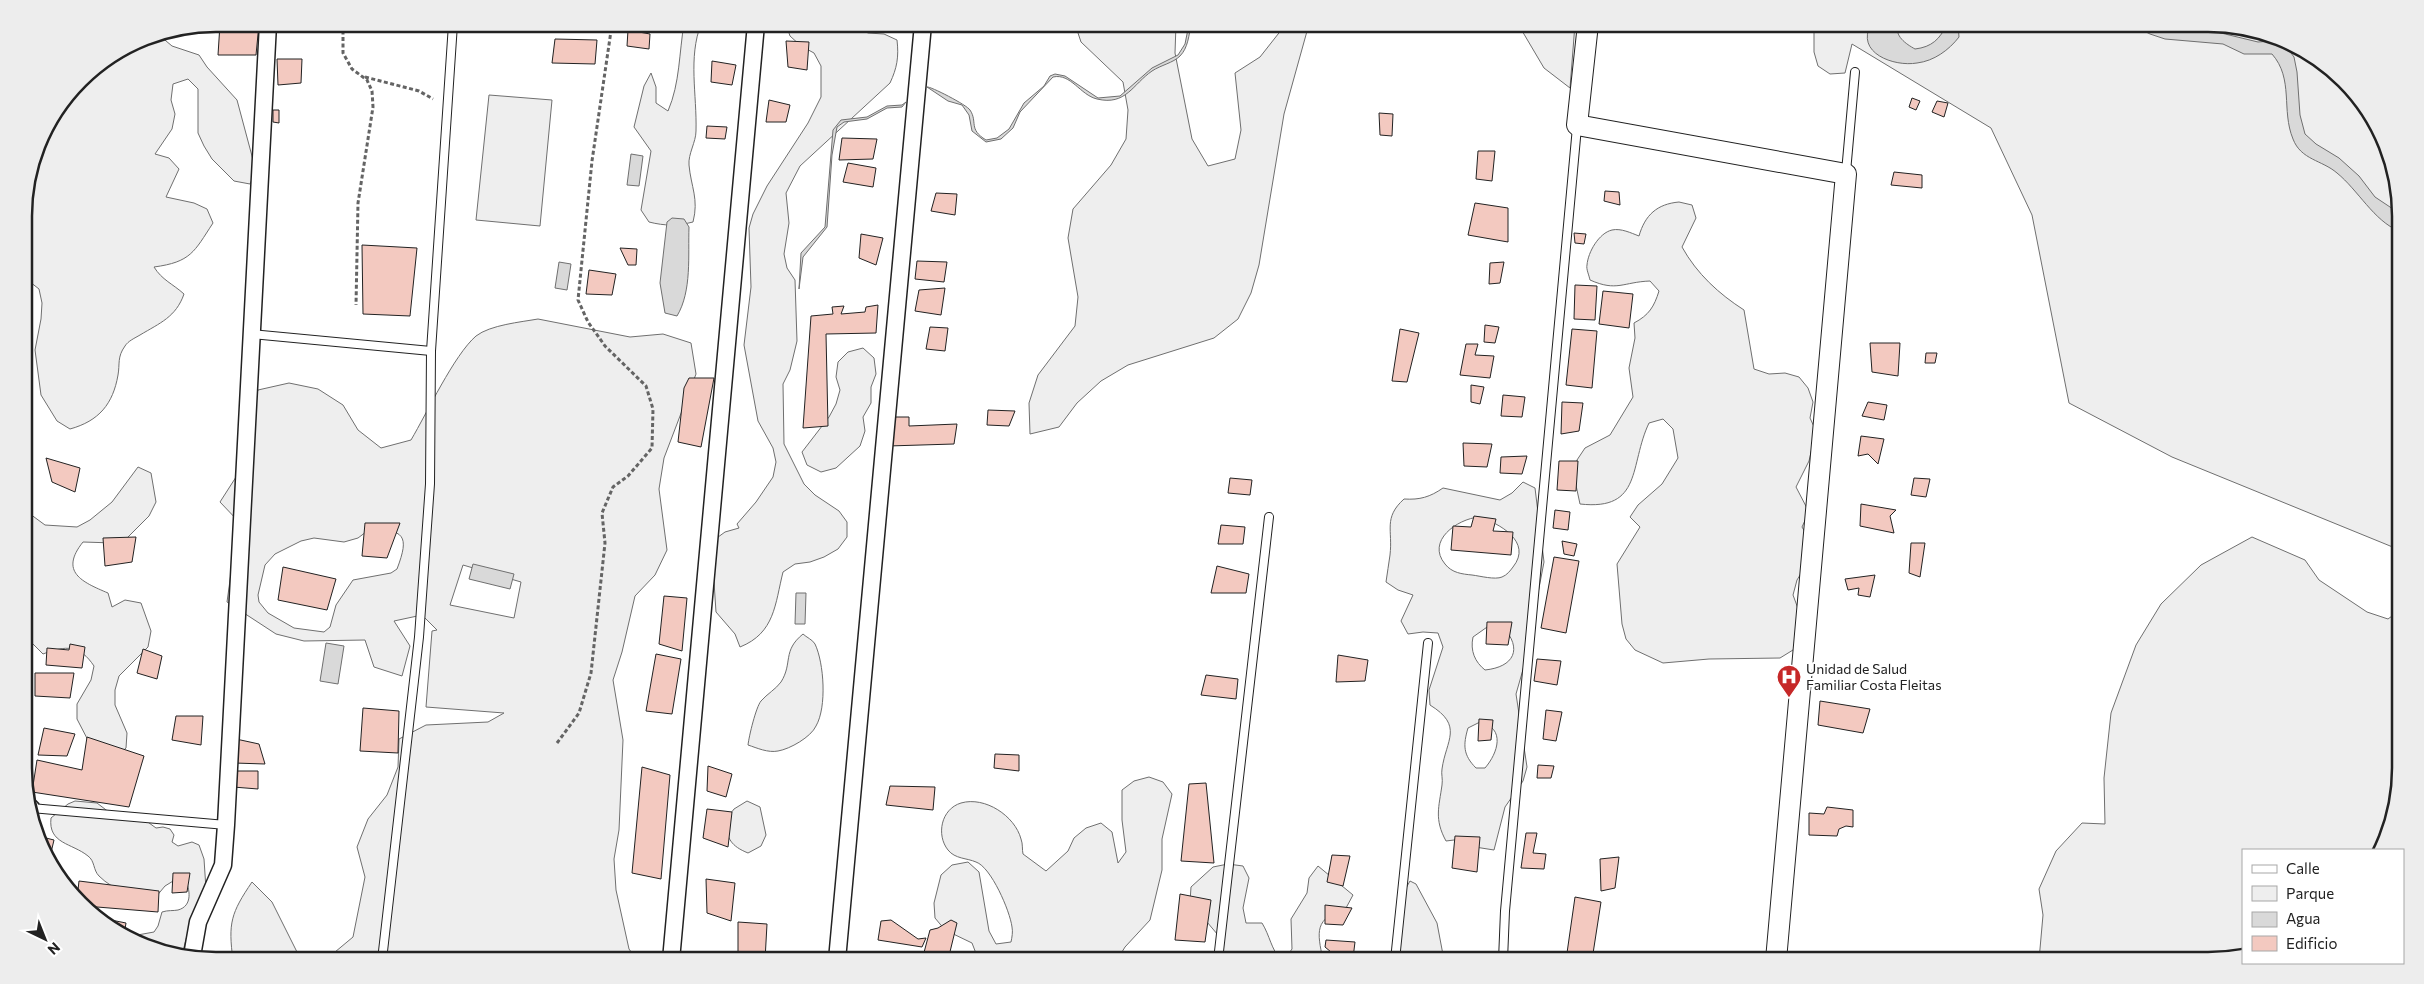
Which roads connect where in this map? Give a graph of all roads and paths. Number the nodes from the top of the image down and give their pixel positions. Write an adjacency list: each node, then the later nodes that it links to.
1 (268, 32): 14 (street)
2 (343, 32): 9 (path)
3 (452, 32): 15 (lane)
4 (611, 32): 18 (path)
5 (755, 32): 23 (street)
6 (922, 32): 24 (street)
7 (1587, 32): 11 (street)
8 (1855, 72): 12 (lane)
9 (362, 76): 10 (path); 13 (path)
10 (433, 98)
11 (1577, 124): 12 (street); 27 (lane)
12 (1846, 174): 28 (street)
13 (356, 305)
14 (251, 334): 15 (lane); 20 (street)
15 (431, 351): 22 (lane)
16 (1269, 518): 25 (lane)
17 (1428, 643): 26 (lane)
18 (557, 743)
19 (38, 810): 20 (lane)
20 (226, 825): 21 (street)
21 (193, 950)
22 (383, 952)
23 (672, 952)
24 (838, 952)
25 (1219, 952)
26 (1396, 952)
27 (1503, 952)
28 (1777, 952)

